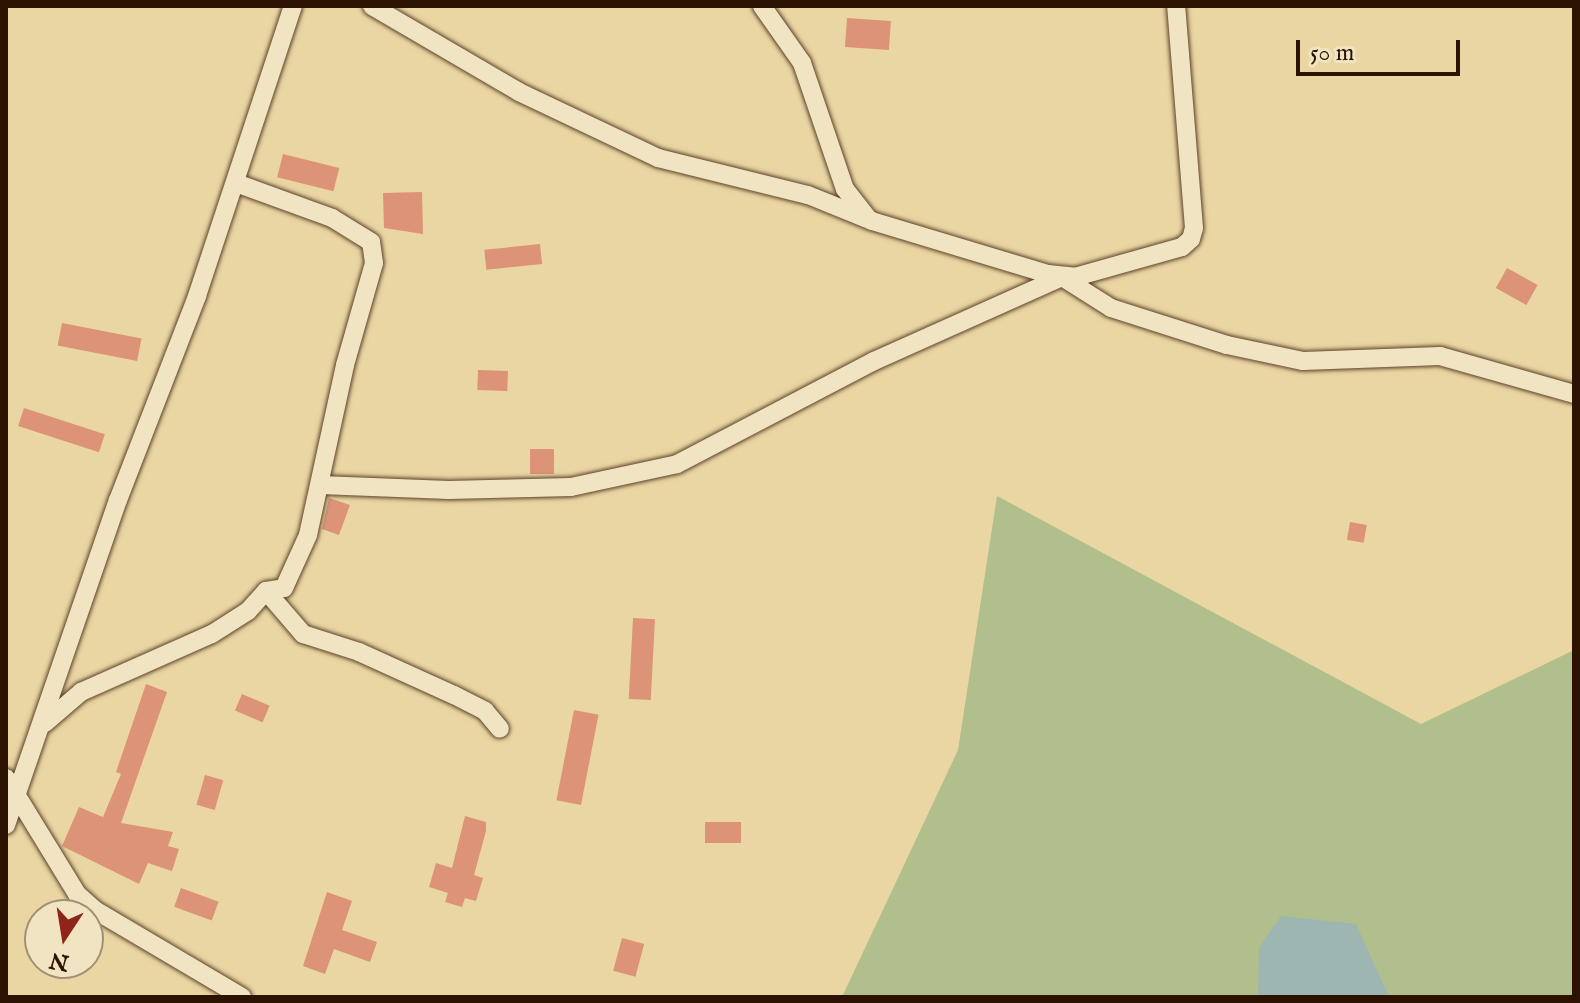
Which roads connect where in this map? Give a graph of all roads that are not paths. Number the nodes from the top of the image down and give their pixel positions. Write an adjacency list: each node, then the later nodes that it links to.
1 (293, 6): 5 (street)
2 (372, 6): 6 (street)
3 (762, 6): 6 (street)
4 (1176, 6): 7 (street)
5 (236, 183): 9 (street); 11 (street)
6 (872, 221): 7 (street)
7 (1062, 277): 8 (street); 9 (street)
8 (1574, 394)
9 (320, 485): 10 (street)
10 (266, 591): 11 (street); 12 (street)
11 (40, 728): 13 (street)
12 (500, 729)
13 (12, 786): 14 (street); 15 (street)
14 (6, 825)
15 (242, 997)

